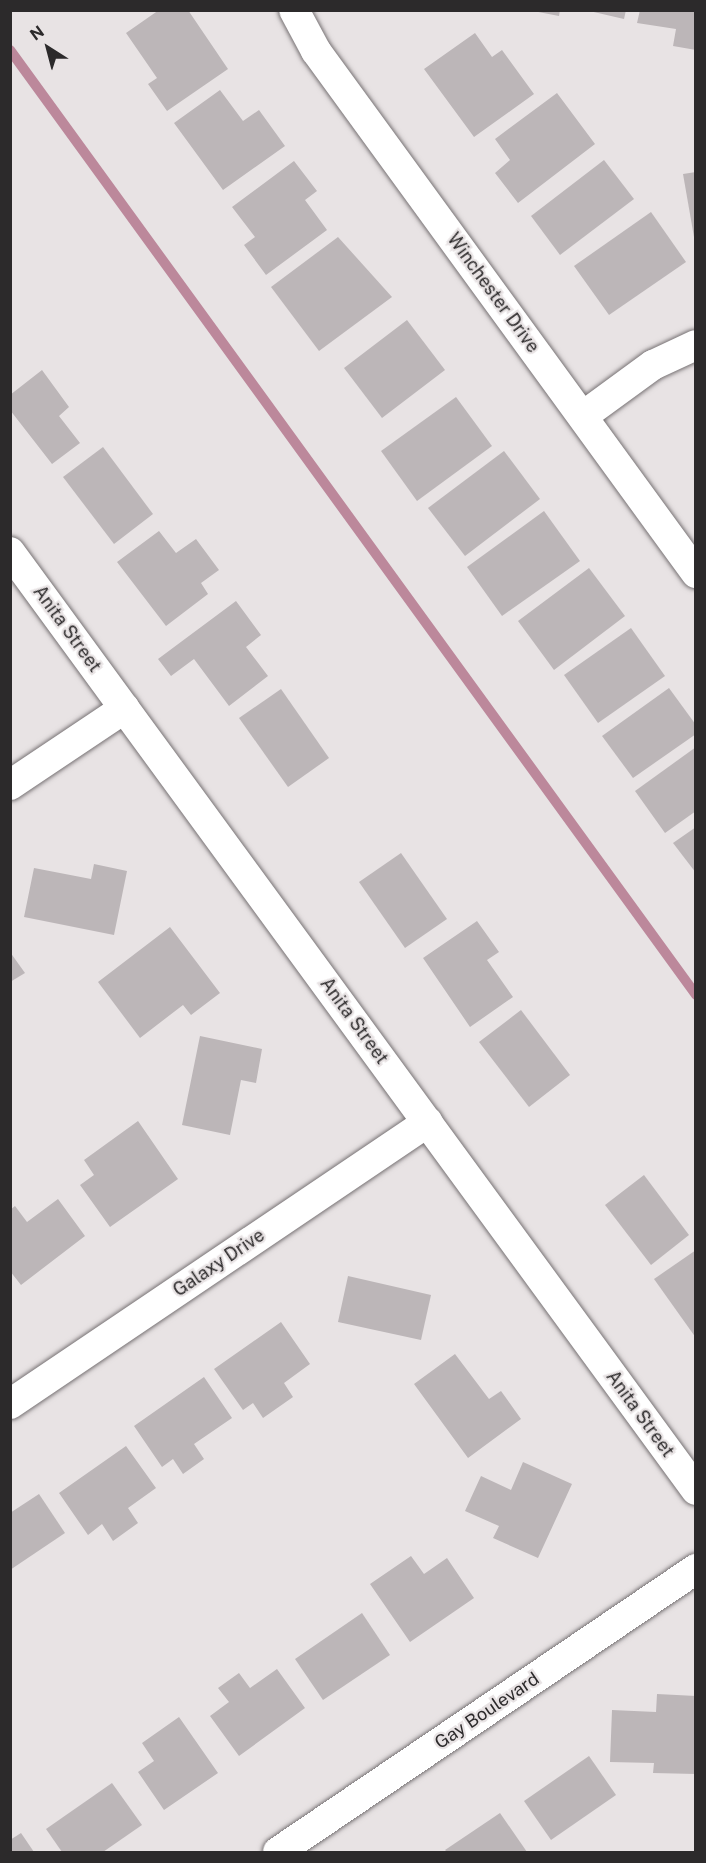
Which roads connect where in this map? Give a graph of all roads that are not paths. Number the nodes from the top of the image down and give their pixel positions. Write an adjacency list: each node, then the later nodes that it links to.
1 (294, 10): 3 (street, Winchester Drive)
2 (696, 345): 3 (street)
3 (583, 416): 5 (street, Winchester Drive)
4 (10, 552): 6 (street, Anita Street)
5 (696, 573)
6 (125, 708): 7 (street); 8 (street, Anita Street)
7 (10, 785)
8 (428, 1122): 9 (street, Galaxy Drive); 10 (street, Anita Street)
9 (10, 1404)
10 (696, 1490)
11 (696, 1569): 12 (street, Gay Boulevard)
12 (278, 1852)

